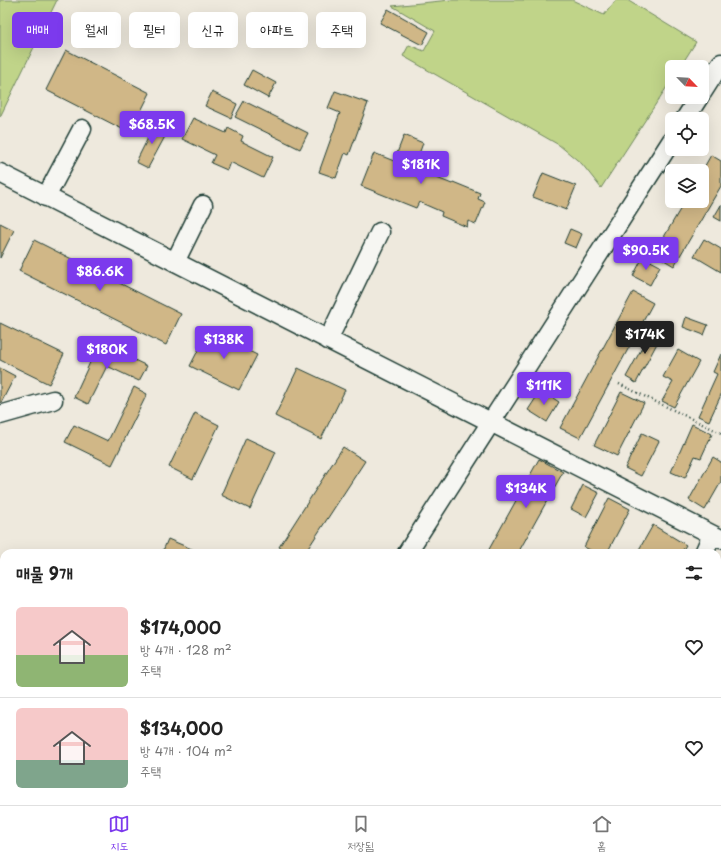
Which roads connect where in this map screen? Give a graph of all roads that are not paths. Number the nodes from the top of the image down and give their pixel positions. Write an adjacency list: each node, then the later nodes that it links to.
1 (719, 71): 2 (street)
2 (709, 84)
3 (82, 128): 6 (street)
4 (665, 151): 13 (street)
5 (0, 174): 6 (street)
6 (46, 197): 9 (street)
7 (203, 205): 9 (street)
8 (380, 232): 10 (street)
9 (175, 262): 10 (street)
10 (328, 340): 13 (street)
11 (53, 400): 12 (street)
12 (0, 416)
13 (490, 423): 14 (street); 15 (street)
14 (716, 537): 16 (street)
15 (410, 549)
16 (707, 549)

